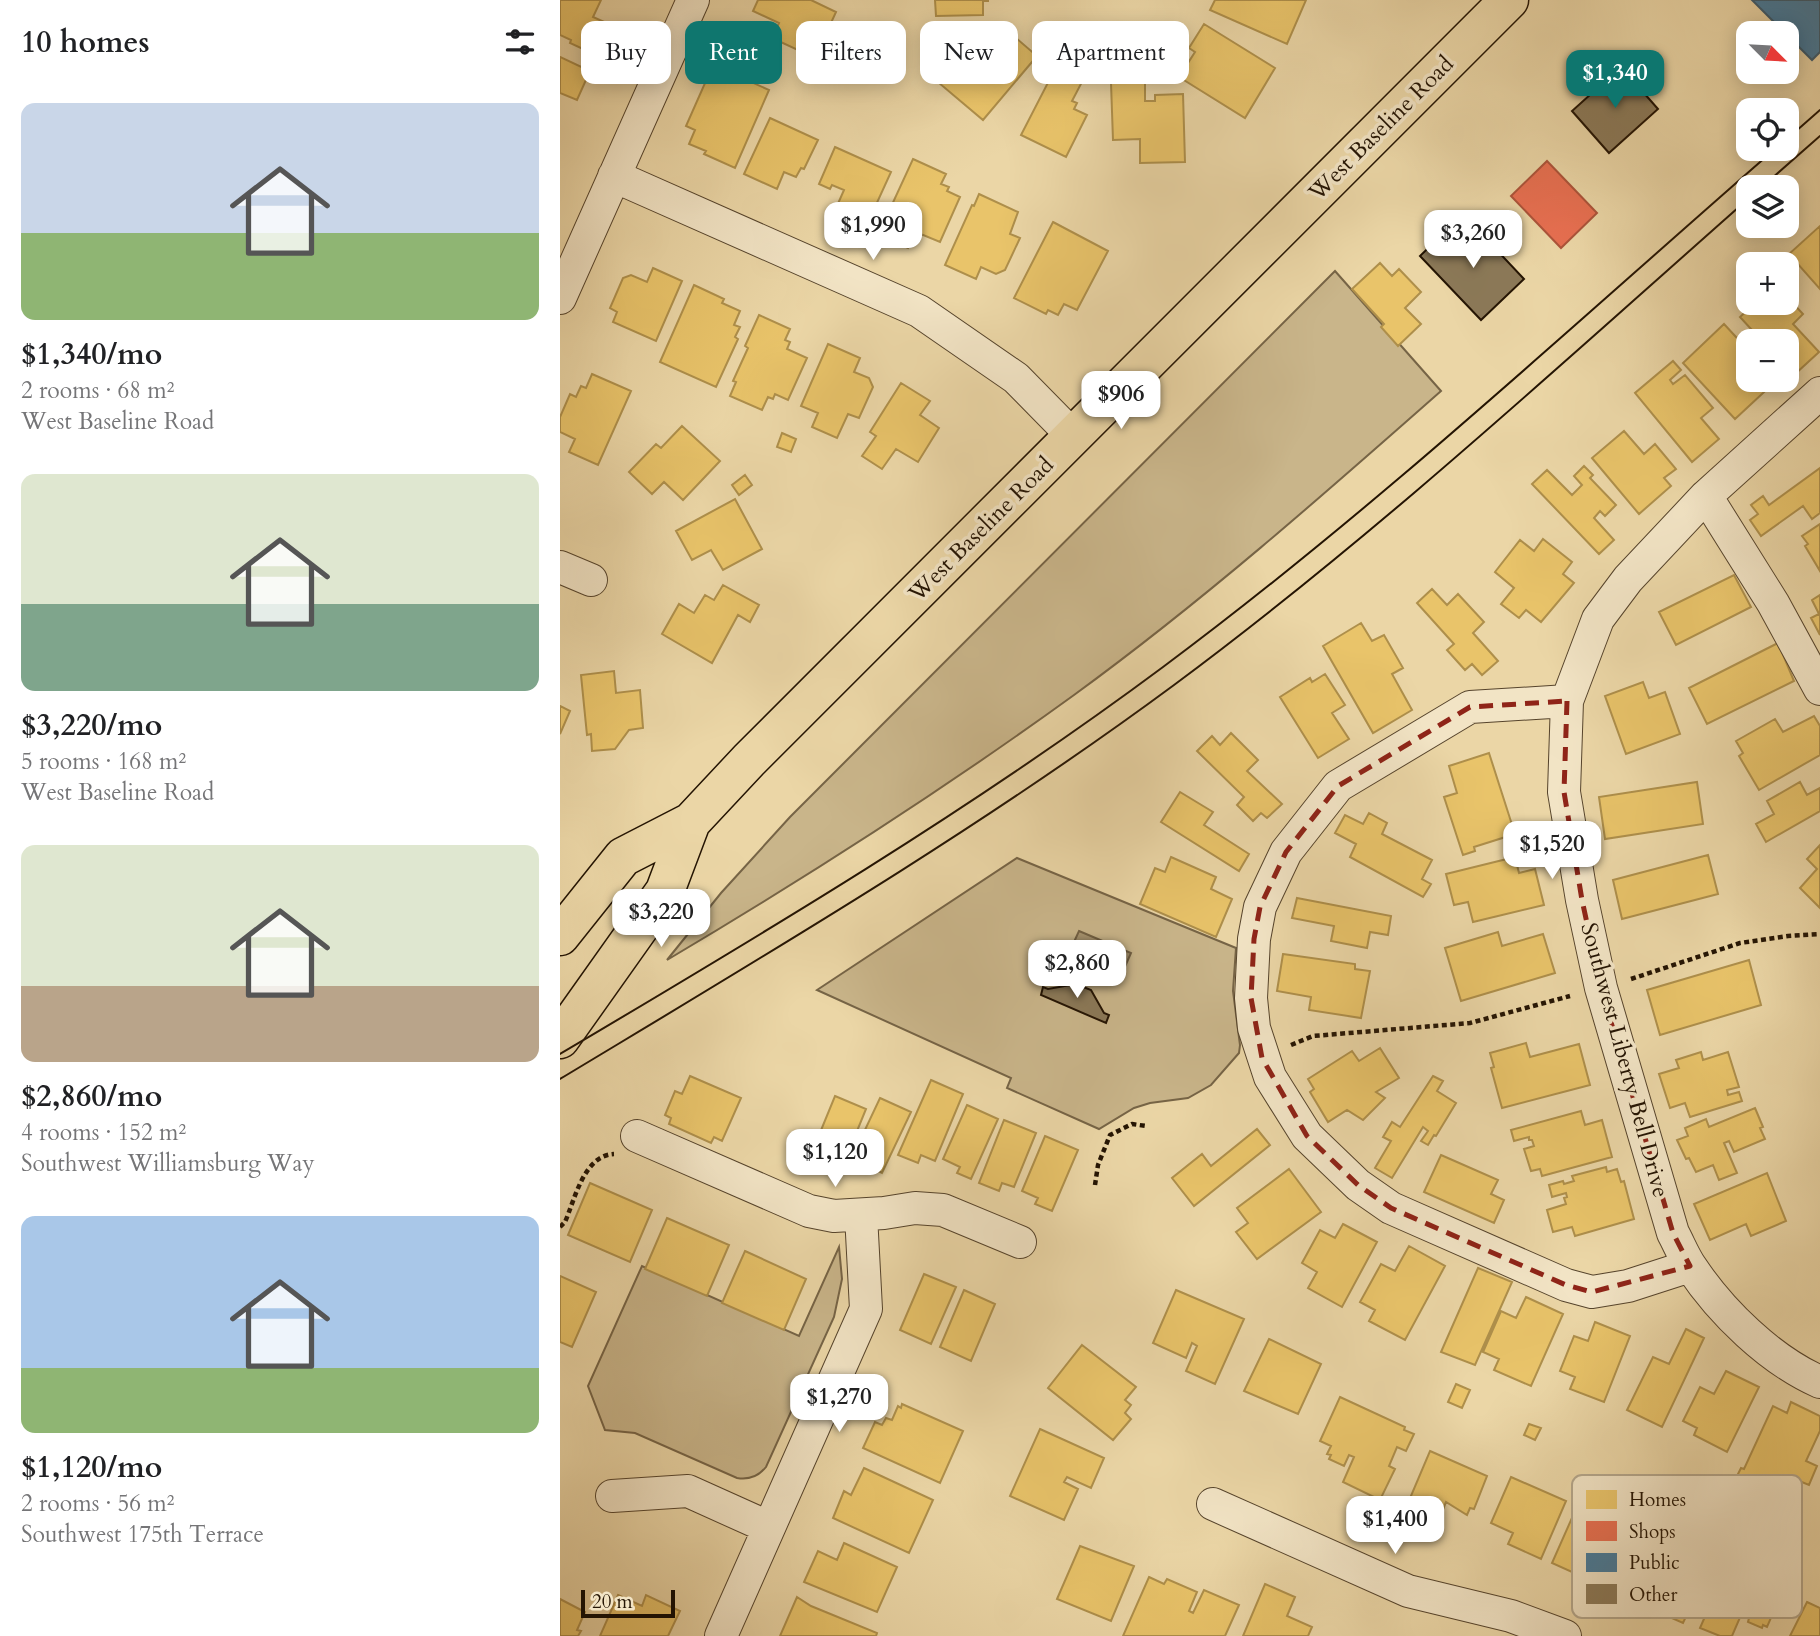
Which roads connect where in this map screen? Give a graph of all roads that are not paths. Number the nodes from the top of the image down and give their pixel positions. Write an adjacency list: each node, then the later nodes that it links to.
1 (693, 0): 3 (street)
2 (1509, 0): 6 (main road, West Baseline Road)
3 (614, 176): 4 (street); 6 (street)
4 (560, 298)
5 (1820, 393): 7 (street, Southwest Liberty Bell Drive)
6 (1074, 437): 12 (main road, West Baseline Road)
7 (1706, 496): 10 (street); 11 (street, Southwest Liberty Bell Drive)
8 (560, 567): 9 (street)
9 (591, 580)
10 (1820, 689)
11 (1567, 701): 18 (street, Southwest Liberty Bell Drive); 18 (street)
12 (691, 822): 13 (main road, West Baseline Road); 14 (main road, West Baseline Road)
13 (560, 936)
14 (560, 1039)
15 (638, 1136): 16 (street)
16 (862, 1215): 17 (street); 22 (street)
17 (1020, 1242)
18 (1690, 1266): 19 (street, Southwest Liberty Bell Drive)
19 (1820, 1382)
20 (612, 1496): 22 (street)
21 (1213, 1504): 24 (street)
22 (768, 1527): 23 (street)
23 (721, 1636)
24 (1565, 1636)

